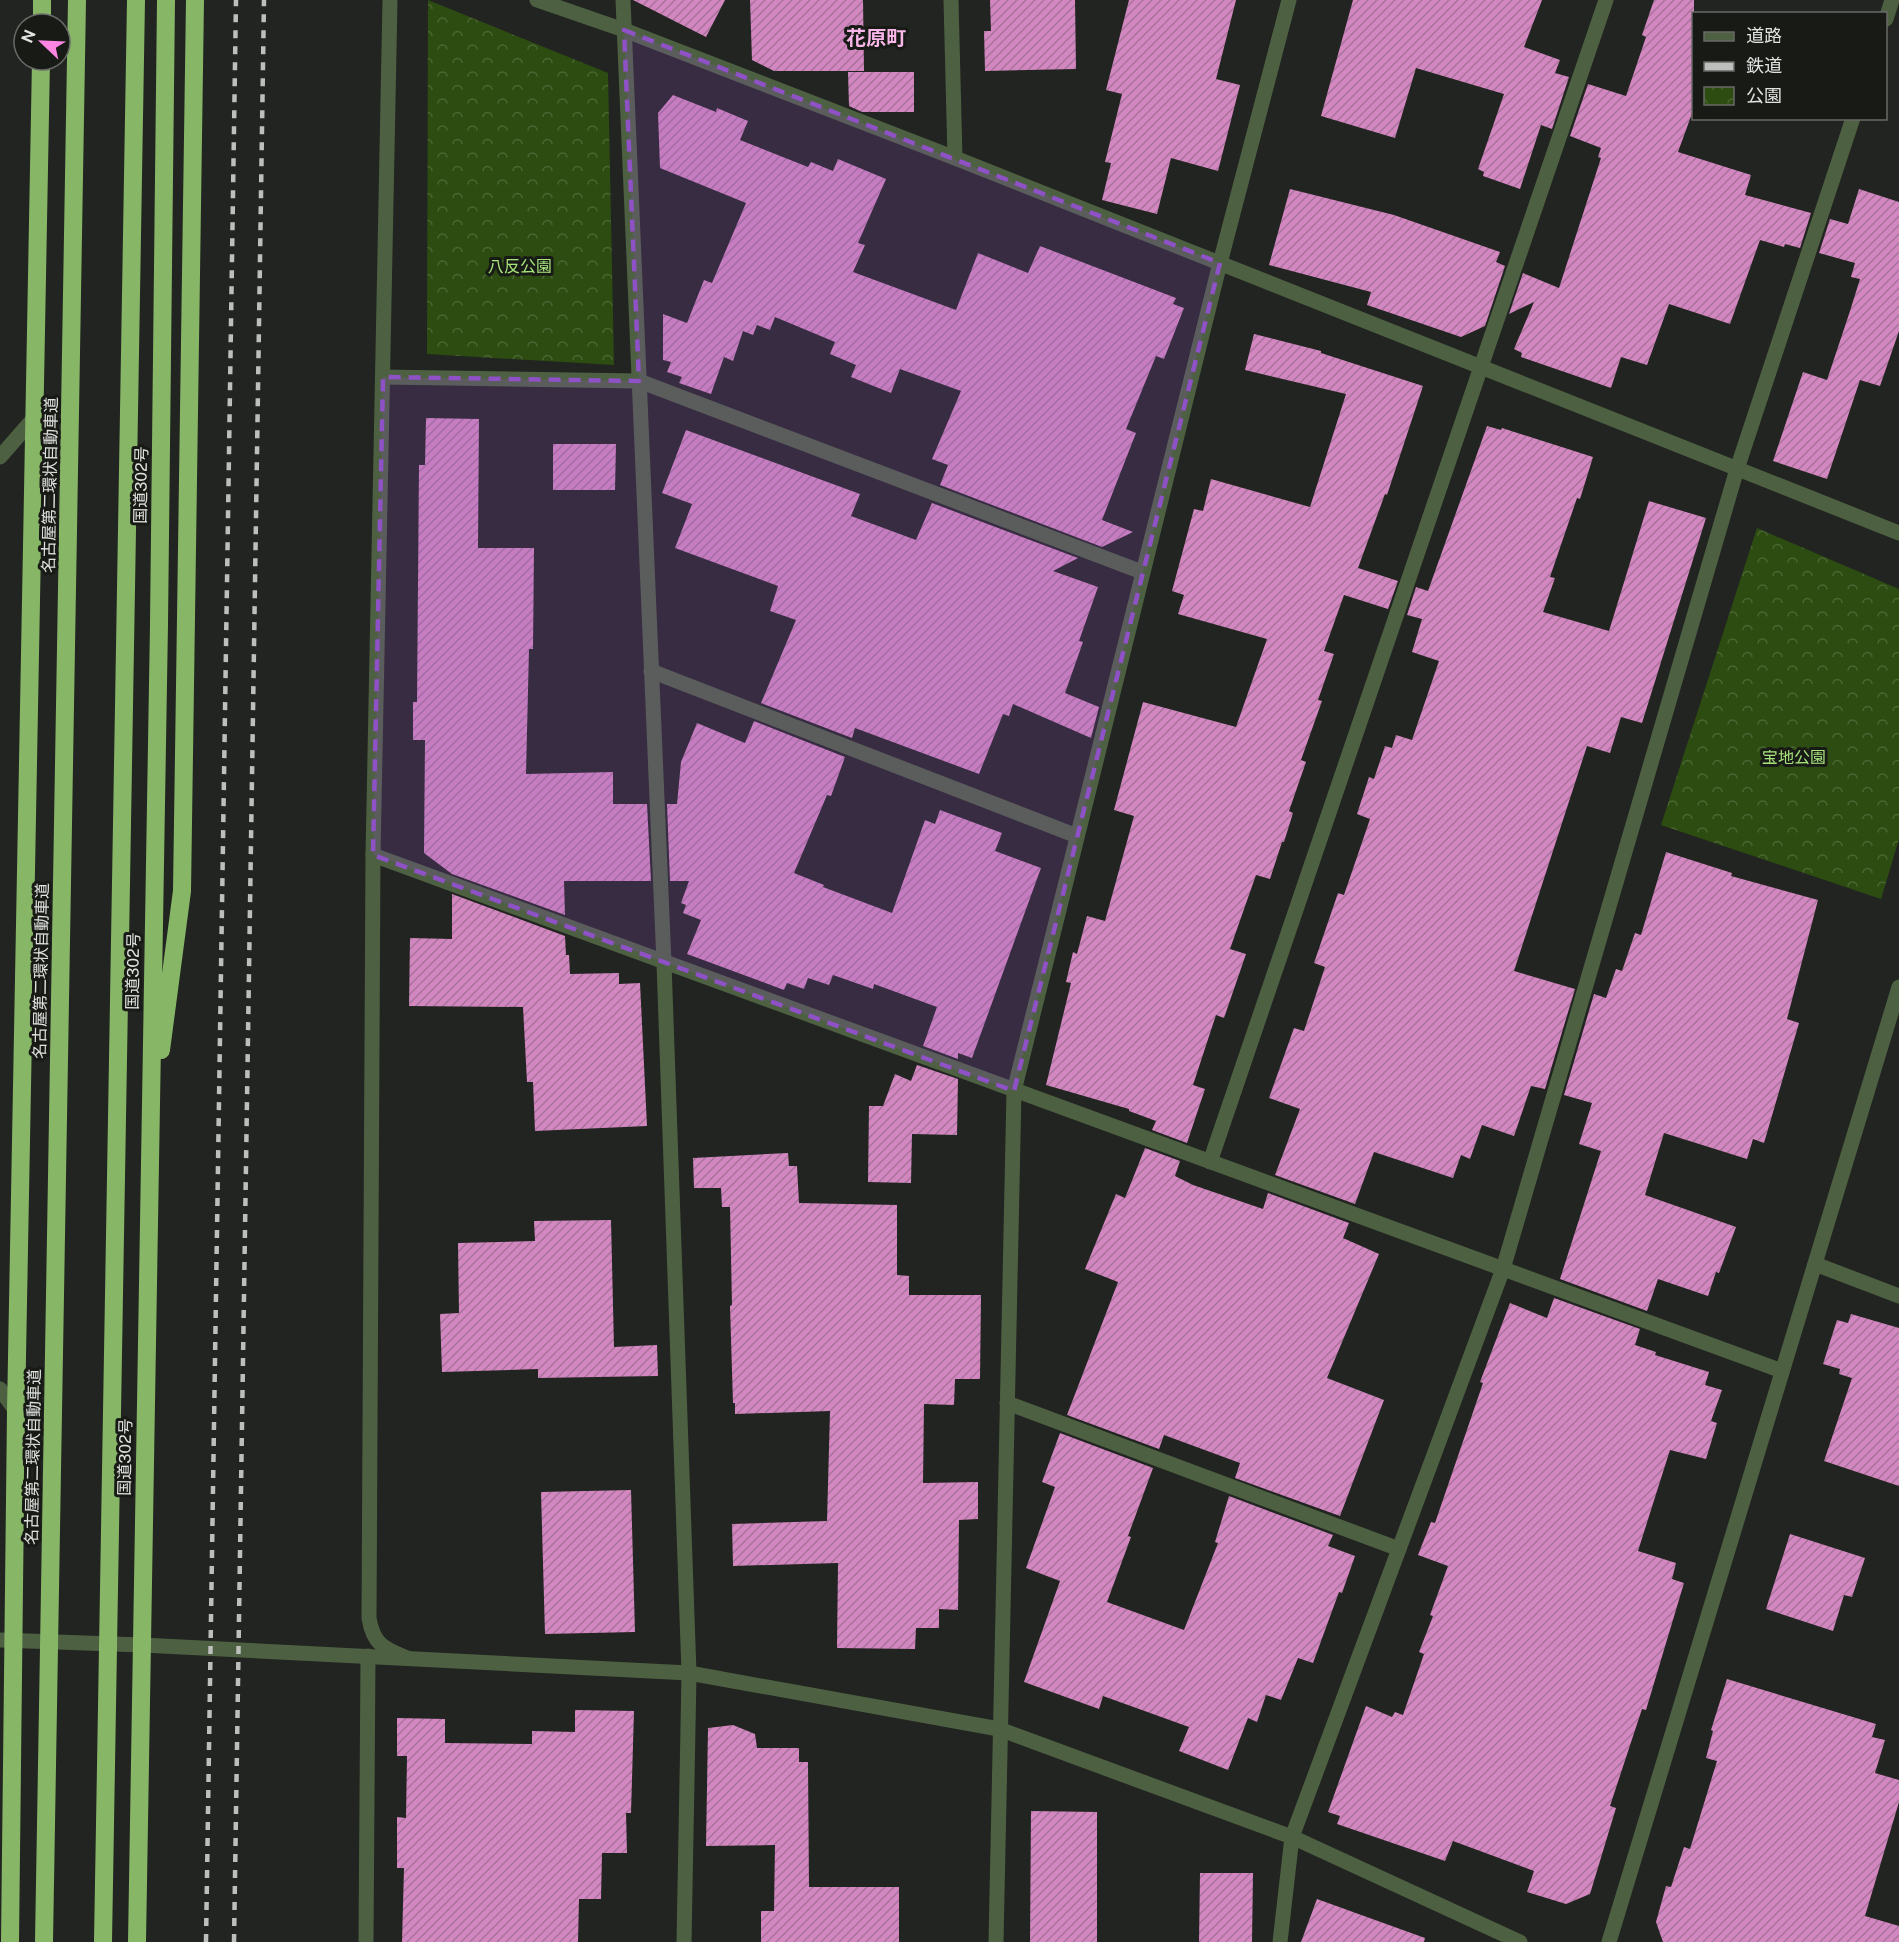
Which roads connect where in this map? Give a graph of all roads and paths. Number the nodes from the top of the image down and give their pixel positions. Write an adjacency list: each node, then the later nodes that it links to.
1 (78, 0): 50 (highway, 名古屋第二環状自動車道, bridge)
2 (136, 0): 51 (highway, bridge)
3 (166, 0): 32 (highway, 国道302号)
4 (195, 0): 32 (highway)
5 (390, 0): 19 (street)
6 (537, 0): 13 (street)
7 (623, 0): 13 (street)
8 (951, 0): 16 (street)
9 (1289, 0): 17 (street)
10 (1606, 0): 18 (street)
11 (1892, 0): 12 (street)
12 (1887, 16)
13 (624, 30): 16 (street); 20 (street)
14 (41, 72): 21 (highway)
15 (1852, 120): 23 (street)
16 (955, 158): 17 (street)
17 (1220, 263): 18 (street); 25 (street)
18 (1480, 367): 23 (street); 33 (street)
19 (382, 377): 20 (street); 28 (street)
20 (639, 381): 25 (street); 26 (street)
21 (35, 417): 22 (street); 40 (highway)
22 (0, 457)
23 (1737, 469): 24 (street); 35 (street)
24 (1899, 533)
25 (1143, 572): 27 (street)
26 (651, 671): 27 (street); 29 (street)
27 (1077, 836): 31 (street)
28 (373, 855): 29 (street); 45 (street)
29 (664, 963): 31 (street); 46 (street)
30 (1899, 987): 34 (street)
31 (1014, 1091): 33 (street); 39 (street)
32 (150, 1132): 43 (highway, 国道302号)
33 (1210, 1162): 35 (street)
34 (1815, 1264): 36 (street); 37 (street)
35 (1503, 1269): 37 (street); 41 (street)
36 (1899, 1296)
37 (1782, 1371): 58 (street)
38 (0, 1389): 40 (street)
39 (1007, 1403): 41 (street); 47 (street)
40 (16, 1411): 42 (highway)
41 (1399, 1549): 48 (street)
42 (7, 1640): 43 (street); 49 (highway)
43 (142, 1645): 44 (street); 52 (highway, 国道302号)
44 (368, 1656): 45 (street); 53 (street)
45 (407, 1658): 46 (street)
46 (689, 1673): 47 (street); 54 (street)
47 (999, 1729): 48 (street); 55 (street)
48 (1292, 1837): 56 (street); 57 (street)
49 (9, 1942)
50 (44, 1942)
51 (103, 1942)
52 (137, 1942)
53 (366, 1942)
54 (684, 1942)
55 (996, 1942)
56 (1280, 1942)
57 (1520, 1942)
58 (1609, 1942)

